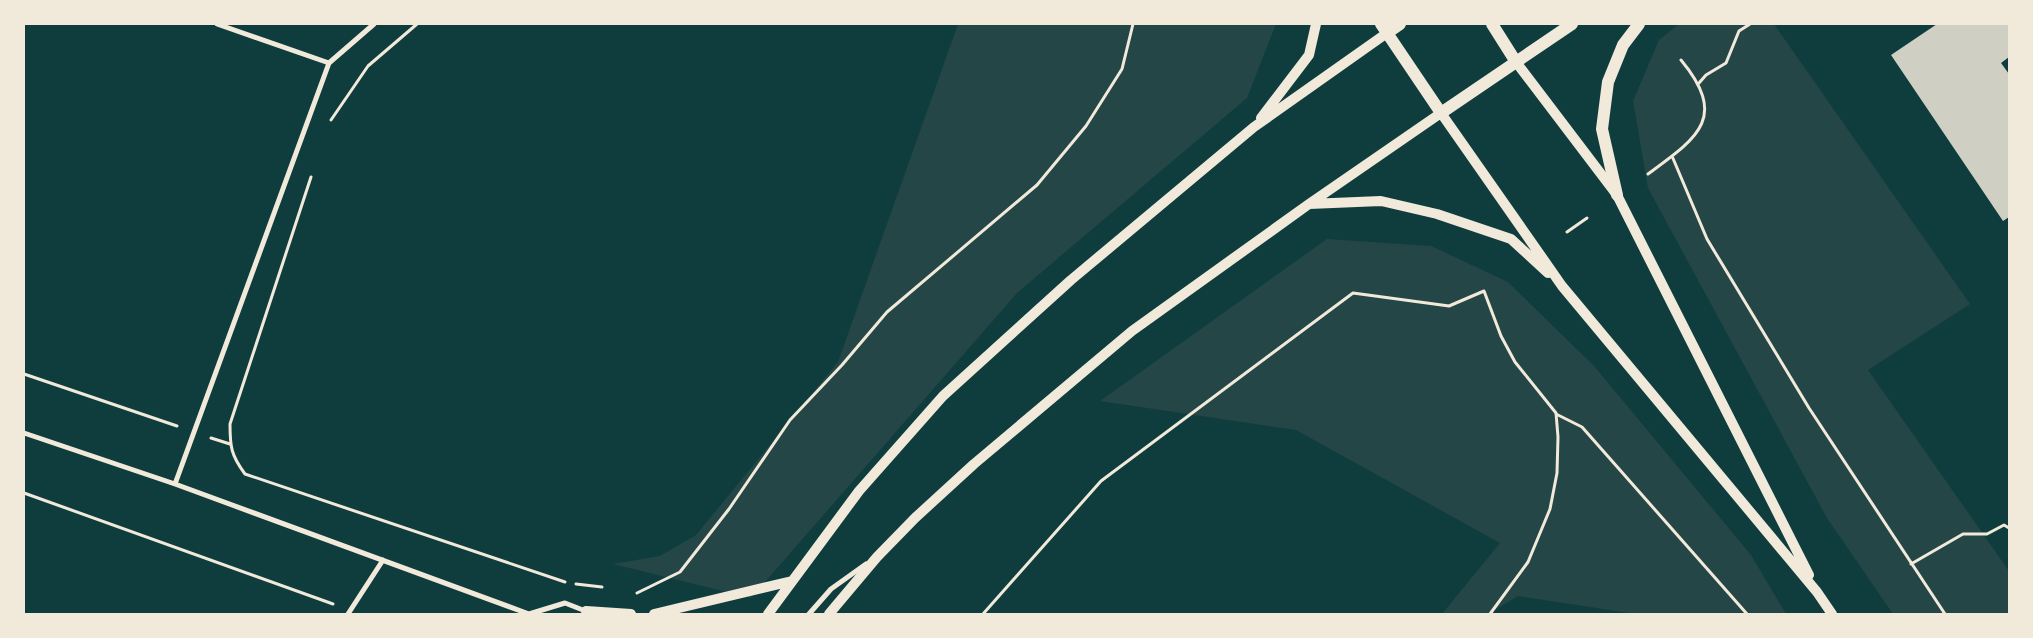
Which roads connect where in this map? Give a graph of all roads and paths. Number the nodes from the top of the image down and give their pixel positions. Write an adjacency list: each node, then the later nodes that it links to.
1 (217, 24): 14 (street)
2 (374, 24): 14 (street)
3 (417, 24): 17 (path)
4 (1133, 24): 41 (path)
5 (1316, 24): 18 (main road)
6 (1400, 24): 11 (main road)
7 (1492, 24): 13 (main road)
8 (1572, 24): 13 (main road)
9 (1639, 24): 22 (main road)
10 (1750, 24): 15 (path)
11 (1384, 28): 16 (main road); 18 (main road)
12 (1681, 60): 15 (path)
13 (1516, 62): 16 (main road); 22 (main road)
14 (329, 63): 29 (street)
15 (1698, 83): 19 (path)
16 (1441, 113): 23 (main road); 26 (main road)
17 (328, 125)
18 (1254, 127): 38 (main road)
19 (1672, 156): 21 (path); 37 (path)
20 (313, 172): 31 (path)
21 (1648, 174)
22 (1617, 195): 42 (main road)
23 (1309, 204): 26 (main road); 35 (main road)
24 (1587, 218): 25 (path)
25 (1567, 232)
26 (1562, 286): 42 (main road)
27 (24, 374): 29 (path)
28 (1556, 413): 51 (path); 52 (path); 53 (path)
29 (194, 432): 31 (path); 32 (street)
30 (24, 433): 32 (street)
31 (230, 444): 39 (path)
32 (175, 484): 36 (street)
33 (24, 493): 43 (path)
34 (2009, 528): 37 (path)
35 (877, 556): 49 (street); 50 (main road)
36 (383, 560): 43 (street); 45 (street)
37 (1911, 564): 55 (path)
38 (792, 581): 47 (main road); 48 (main road)
39 (609, 588)
40 (628, 590): 41 (path)
41 (638, 591): 46 (path)
42 (1817, 592): 54 (main road)
43 (349, 612)
44 (590, 613): 45 (street); 46 (main road)
45 (529, 614)
46 (630, 614)
47 (654, 614)
48 (768, 614)
49 (809, 614)
50 (829, 614)
51 (983, 614)
52 (1490, 614)
53 (1747, 614)
54 (1832, 614)
55 (1945, 614)

